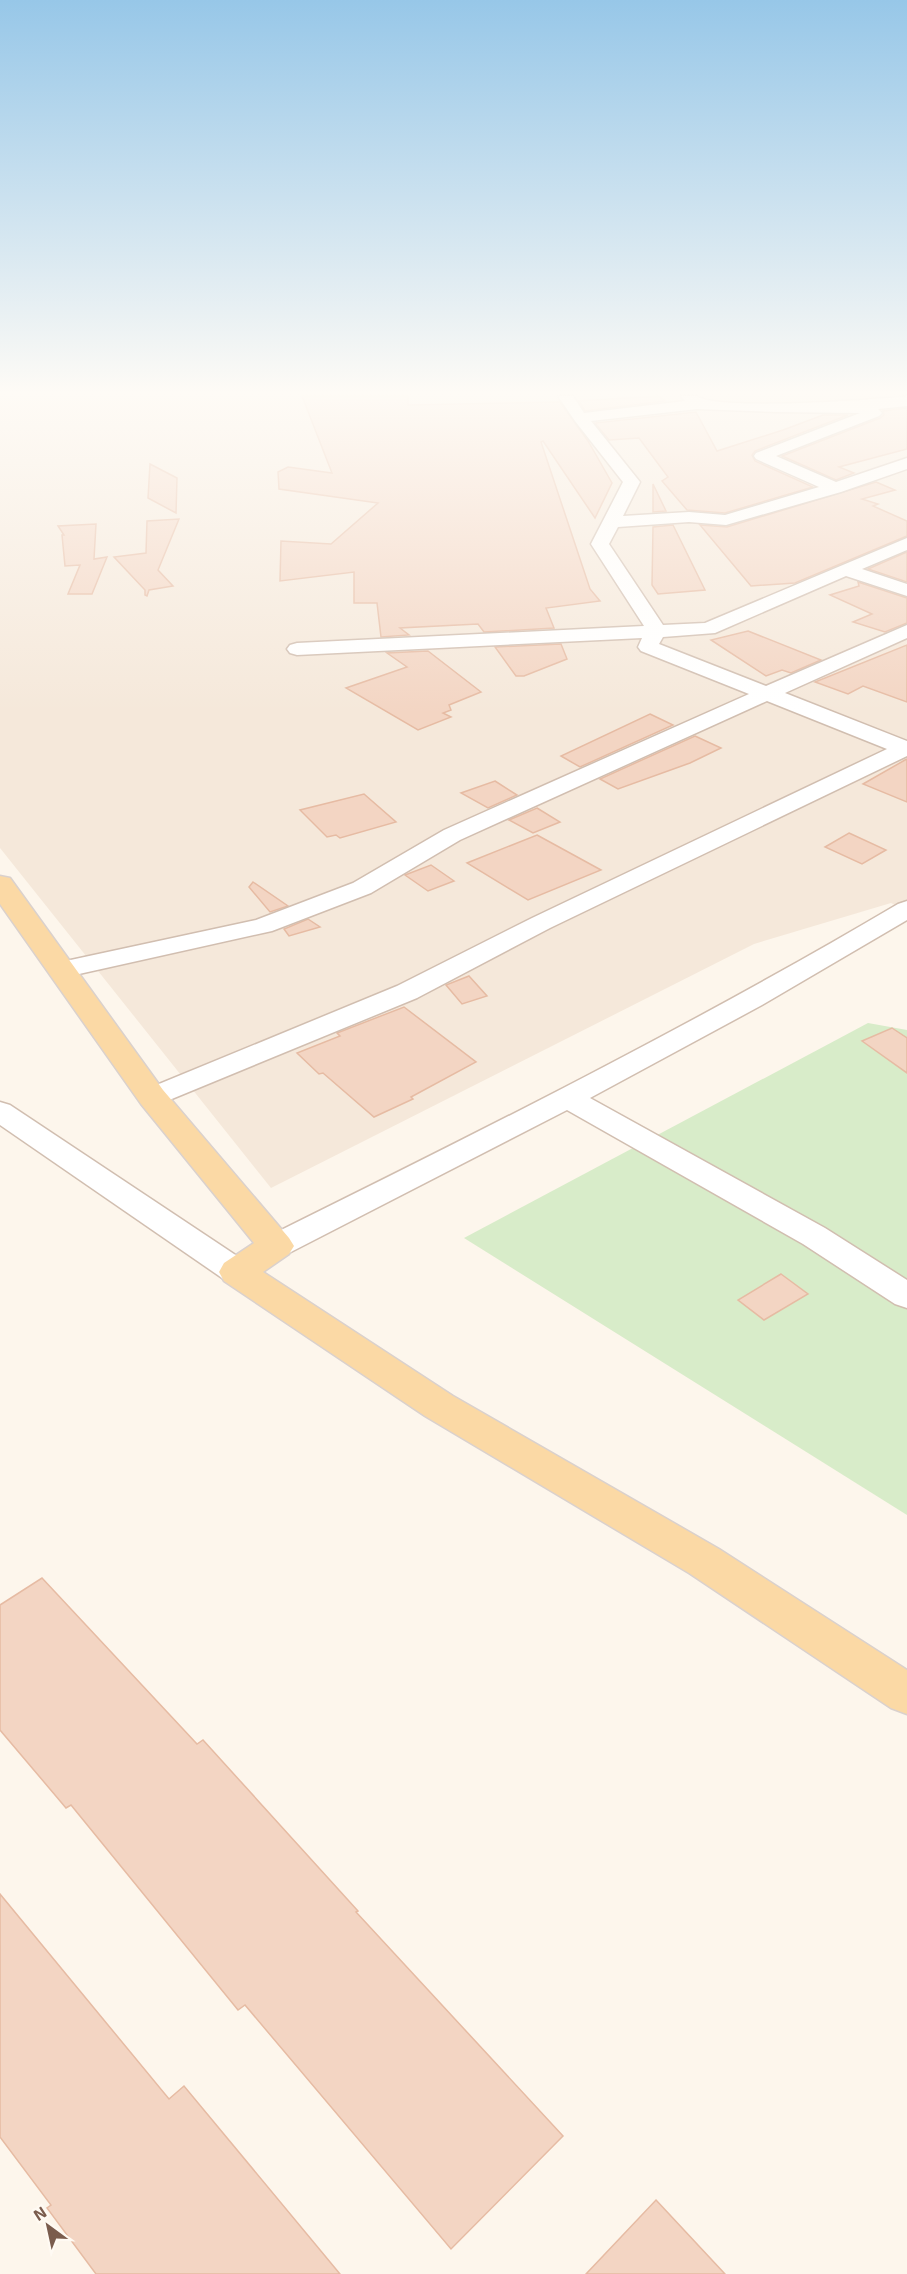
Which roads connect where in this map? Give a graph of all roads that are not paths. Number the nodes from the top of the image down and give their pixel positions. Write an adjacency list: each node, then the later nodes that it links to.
1 (621, 502): 3 (street)
2 (787, 502): 3 (street)
3 (611, 522): 7 (street)
4 (907, 543): 5 (street)
5 (845, 570): 6 (street); 7 (street)
6 (907, 590)
7 (656, 630): 9 (street); 10 (street)
8 (907, 631): 10 (street)
9 (297, 649)
10 (766, 694): 11 (street); 14 (street)
11 (907, 748): 15 (street)
12 (0, 884): 14 (main road)
13 (907, 909): 16 (street)
14 (61, 970): 15 (main road)
15 (152, 1097): 18 (main road)
16 (568, 1098): 18 (street); 20 (street)
17 (0, 1111): 19 (street)
18 (276, 1246): 19 (main road)
19 (237, 1272): 21 (main road)
20 (907, 1296)
21 (907, 1694)

